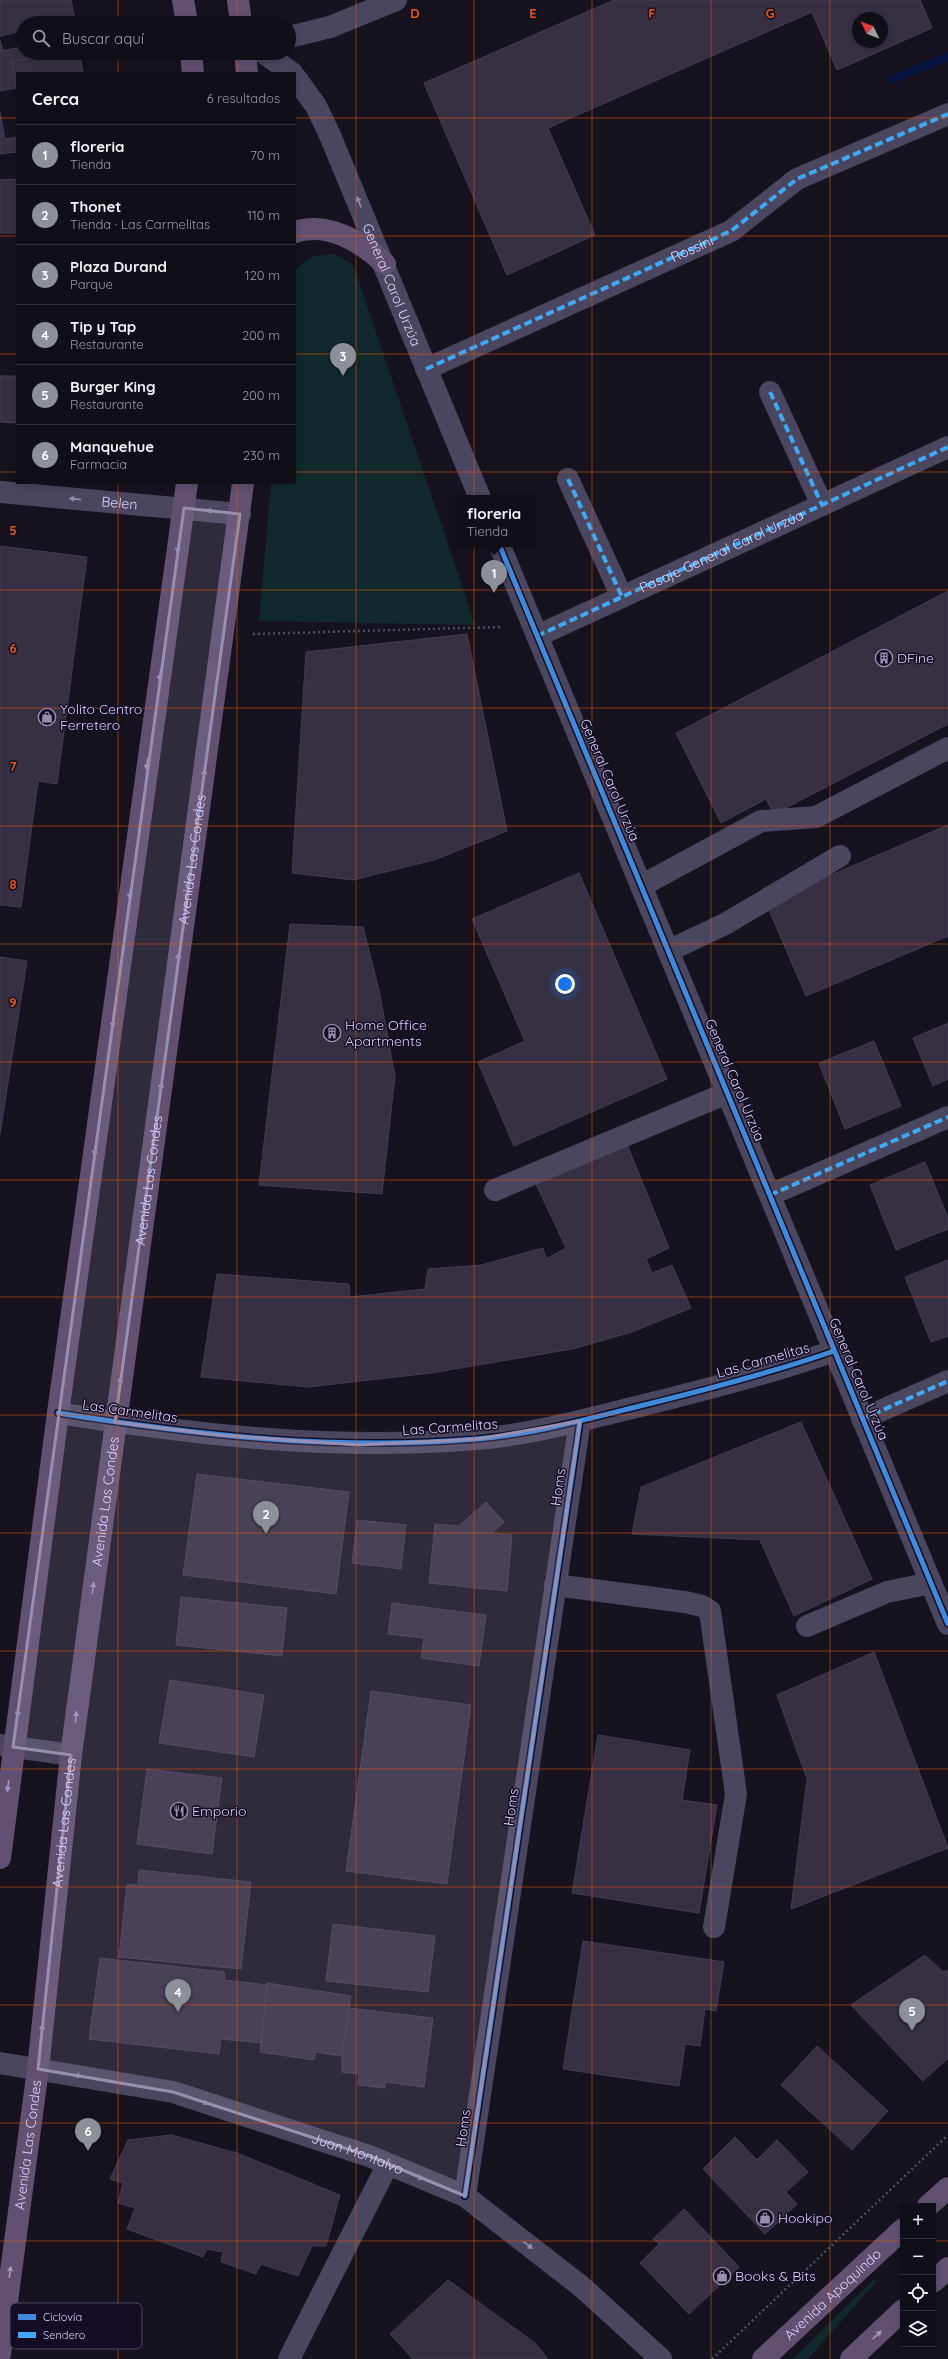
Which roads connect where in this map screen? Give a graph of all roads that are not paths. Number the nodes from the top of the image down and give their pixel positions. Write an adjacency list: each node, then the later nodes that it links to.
1 (183, 0): 4 (main road)
2 (238, 0): 5 (main road)
3 (396, 0): 6 (street)
4 (186, 16)
5 (240, 16)
6 (296, 35)
7 (192, 60): 10 (main road)
8 (246, 60): 11 (main road)
9 (274, 60): 12 (street)
10 (193, 72)
11 (247, 72)
12 (291, 72)
13 (296, 78): 16 (street, General Carol Urzúa, one-way to 13)
14 (948, 114): 17 (street, Rossini)
15 (296, 232): 16 (main road)
16 (385, 264): 17 (street, General Carol Urzúa)
17 (426, 369): 24 (street, General Carol Urzúa)
18 (770, 392): 25 (street, Pasaje General Carol Urzúa)
19 (948, 446): 25 (street, Pasaje General Carol Urzúa)
20 (568, 479): 29 (street)
21 (187, 484): 26 (main road)
22 (243, 484): 27 (main road, Avenida Las Condes)
23 (0, 492): 26 (street, Belen, one-way to 23)
24 (479, 495)
25 (822, 505): 29 (street, Pasaje General Carol Urzúa)
26 (184, 508): 27 (street, Belen, one-way to 26); 41 (main road, one-way to 41)
27 (240, 514): 44 (main road, Avenida Las Condes, one-way to 27)
28 (500, 547): 30 (street, General Carol Urzúa)
29 (622, 597): 30 (street, Pasaje General Carol Urzúa)
30 (537, 636): 33 (street, General Carol Urzúa)
31 (948, 748): 33 (street)
32 (840, 856): 34 (street)
33 (641, 886): 34 (street, General Carol Urzúa)
34 (668, 950): 35 (street, General Carol Urzúa)
35 (727, 1093): 37 (street); 38 (street, General Carol Urzúa)
36 (948, 1116): 38 (street)
37 (495, 1190)
38 (770, 1195): 39 (street, General Carol Urzúa)
39 (834, 1352): 42 (street, General Carol Urzúa); 43 (street, Las Carmelitas)
40 (948, 1381): 42 (street, General Carol Urzúa)
41 (58, 1413): 44 (street, Las Carmelitas); 49 (main road, one-way to 49)
42 (862, 1419): 45 (street, General Carol Urzúa)
43 (580, 1421): 44 (street, Las Carmelitas); 46 (street, Homs)
44 (115, 1422): 50 (main road, Avenida Las Condes, one-way to 44)
45 (931, 1583): 47 (street, General Carol Urzúa); 48 (street)
46 (555, 1586): 52 (street); 57 (street, Homs)
47 (948, 1624)
48 (807, 1626)
49 (6, 1746): 50 (street); 51 (main road, one-way to 51)
50 (71, 1755): 54 (main road, Avenida Las Condes, one-way to 50)
51 (0, 1858)
52 (714, 1927)
53 (0, 2062): 54 (street, Juan Montalvo)
54 (38, 2069): 55 (street, Juan Montalvo, one-way to 55); 63 (main road, Avenida Las Condes, one-way to 54)
55 (388, 2164): 57 (street, Juan Montalvo, one-way to 57); 64 (street)
56 (948, 2188): 58 (main road)
57 (466, 2196): 65 (street, Juan Montalvo, one-way to 65)
58 (931, 2203)
59 (900, 2232): 66 (main road, Avenida Apoquindo)
60 (948, 2268): 61 (main road)
61 (936, 2279)
62 (902, 2311): 67 (main road, one-way to 62)
63 (0, 2354)
64 (289, 2359)
65 (661, 2359)
66 (763, 2359)
67 (851, 2359)

